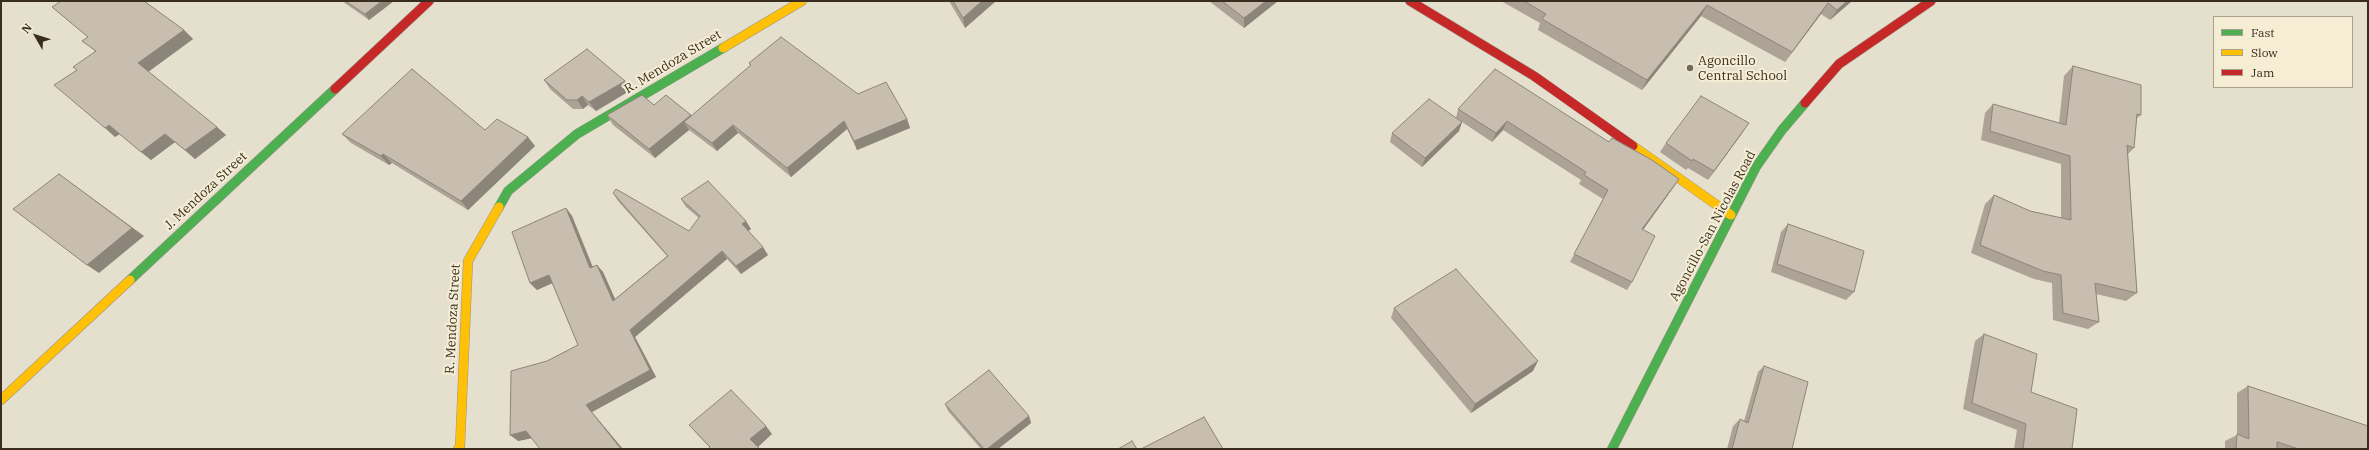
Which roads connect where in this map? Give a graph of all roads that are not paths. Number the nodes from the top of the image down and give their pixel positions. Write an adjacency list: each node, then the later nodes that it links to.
1 (429, 1): 6 (main road, J. Mendoza Street)
2 (802, 1): 7 (main road, R. Mendoza Street)
3 (1410, 1): 5 (main road)
4 (1931, 1): 5 (main road, Agoncillo-San Nicolas Road)
5 (1731, 215): 8 (main road, Agoncillo-San Nicolas Road)
6 (1, 400)
7 (458, 449)
8 (1612, 449)

